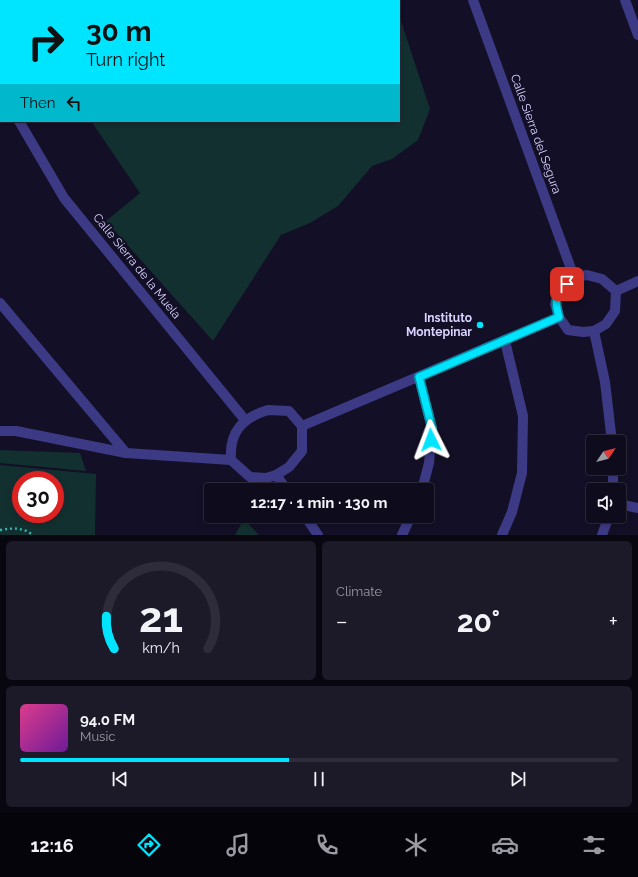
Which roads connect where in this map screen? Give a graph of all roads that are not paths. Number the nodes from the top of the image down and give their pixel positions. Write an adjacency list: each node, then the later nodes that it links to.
1 (473, 0): 5 (street, Calle Sierra del Segura)
2 (625, 0): 3 (street)
3 (638, 35)
4 (21, 122): 13 (street, Calle Sierra de la Muela)
5 (574, 277): 7 (street); 9 (street)
6 (638, 281): 7 (street)
7 (616, 291): 10 (street)
8 (0, 303): 17 (street)
9 (559, 317): 10 (street); 11 (street)
10 (594, 331): 16 (street)
11 (505, 342): 12 (street); 29 (street)
12 (419, 377): 14 (street); 21 (street)
13 (245, 420): 14 (street); 18 (street)
14 (302, 426): 19 (street)
15 (0, 431): 17 (street)
16 (611, 435)
17 (126, 453): 18 (street)
18 (231, 460): 19 (street)
19 (276, 475): 20 (street)
20 (282, 483)
21 (424, 483)
22 (626, 505): 23 (street)
23 (638, 508)
24 (310, 523): 27 (street)
25 (408, 523): 28 (street)
26 (606, 523): 30 (street)
27 (318, 535)
28 (402, 535)
29 (502, 535)
30 (602, 535)

